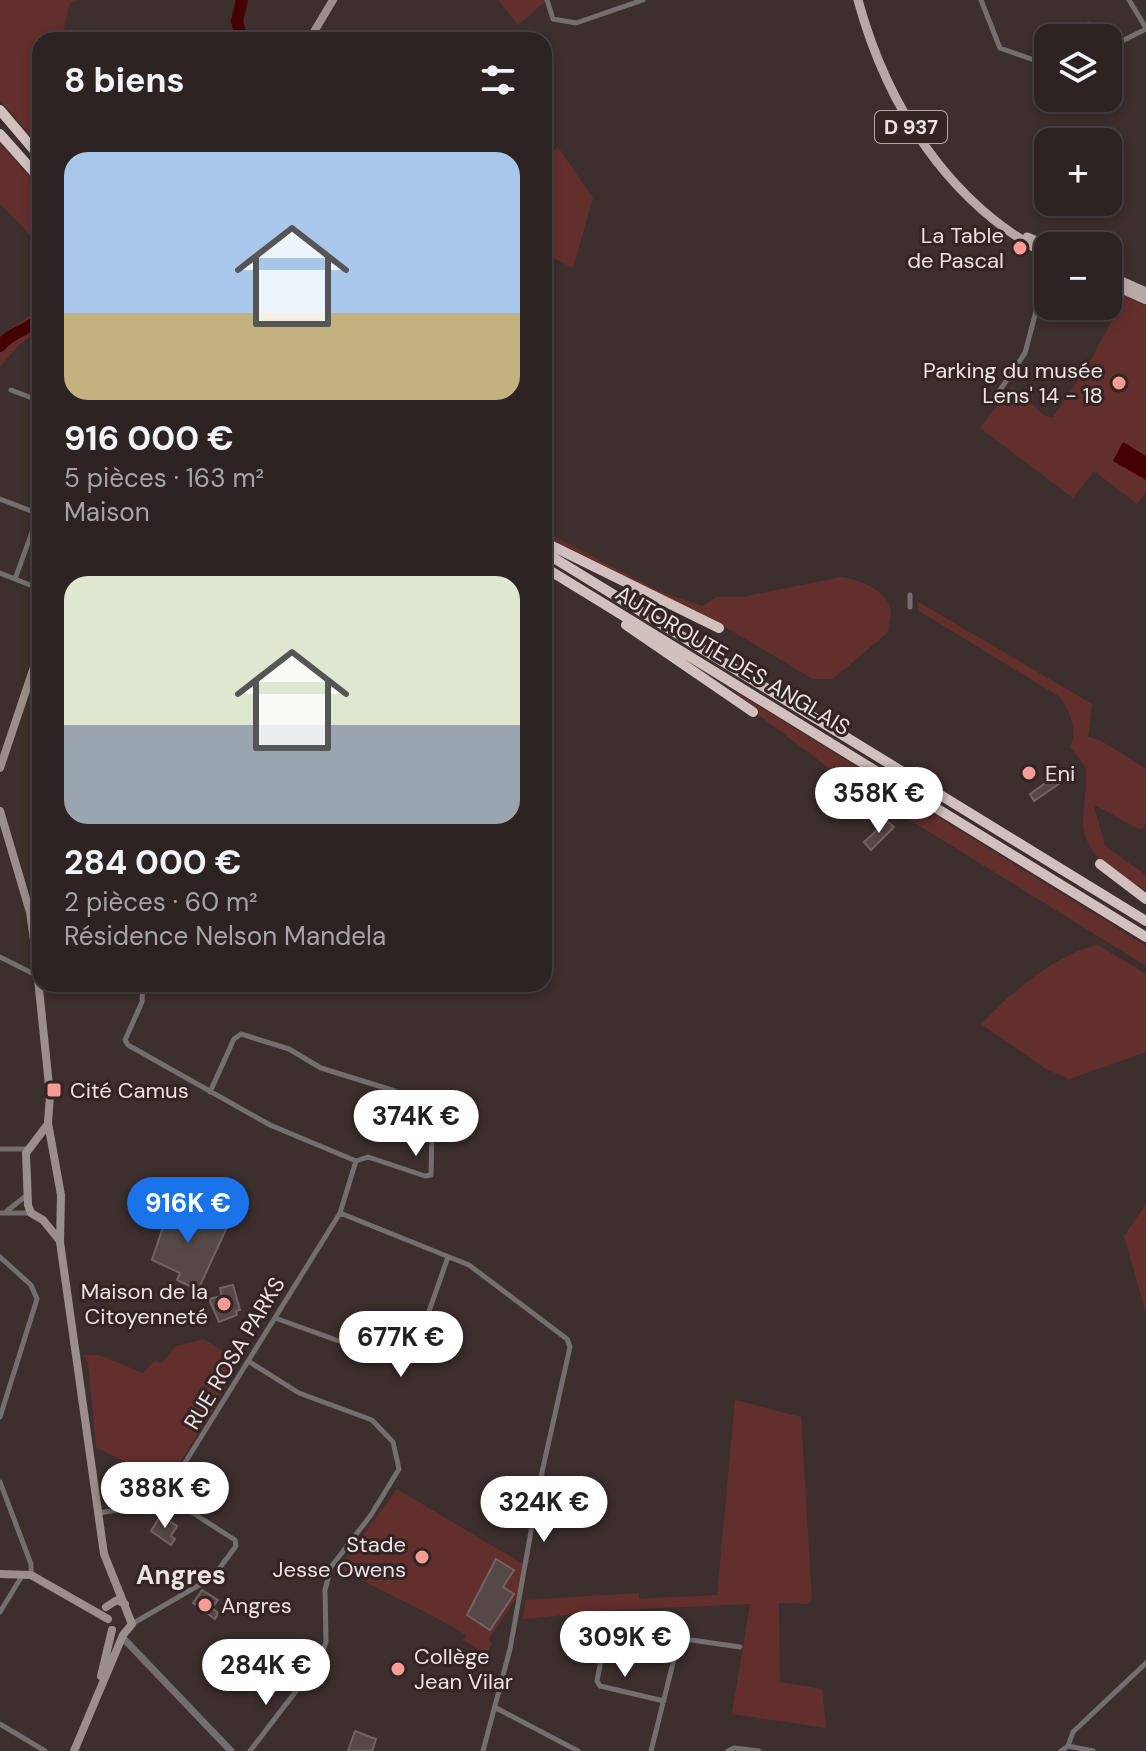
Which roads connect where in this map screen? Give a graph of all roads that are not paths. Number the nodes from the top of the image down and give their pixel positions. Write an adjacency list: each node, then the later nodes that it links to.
1 (333, 0): 8 (main road)
2 (547, 0): 3 (street)
3 (643, 0)
4 (858, 0): 15 (main road, D 937)
5 (981, 0): 10 (street)
6 (1129, 0): 7 (street)
7 (1146, 29): 9 (street)
8 (314, 32)
9 (1122, 41)
10 (1034, 60)
11 (0, 110): 13 (highway)
12 (0, 134): 14 (highway)
13 (32, 148)
14 (32, 170)
15 (1006, 226): 16 (main road); 17 (main road, D 937)
16 (1034, 239)
17 (1034, 245)
18 (1122, 281): 20 (main road)
19 (1122, 289): 21 (main road)
20 (1146, 292)
21 (1146, 300)
22 (1034, 319): 25 (street)
23 (11, 390): 24 (street)
24 (32, 398)
25 (992, 402)
26 (0, 499): 27 (street)
27 (32, 510)
28 (32, 532): 33 (street)
29 (552, 546): 38 (highway)
30 (552, 557): 45 (highway, AUTOROUTE DES ANGLAIS)
31 (552, 572): 35 (highway, AUTOROUTE DES ANGLAIS)
32 (0, 573): 33 (street)
33 (15, 579): 34 (street)
34 (32, 586)
35 (588, 595): 40 (highway); 47 (highway, AUTOROUTE DES ANGLAIS)
36 (910, 595): 37 (street)
37 (910, 607)
38 (719, 628)
39 (32, 673): 41 (main road)
40 (753, 712)
41 (0, 768)
42 (0, 811): 46 (main road)
43 (1100, 864): 44 (highway)
44 (1146, 899)
45 (1146, 921)
46 (32, 926)
47 (1146, 937)
48 (0, 957): 49 (street)
49 (32, 973)
50 (40, 992): 53 (main road)
51 (143, 992): 52 (street)
52 (210, 1092): 57 (street); 57 (street)
53 (48, 1123): 54 (main road); 55 (main road)
54 (31, 1147): 55 (main road); 56 (street); 58 (main road)
55 (53, 1147): 59 (main road)
56 (0, 1149)
57 (356, 1161): 62 (street, RUE ROSA PARKS)
58 (28, 1194): 60 (street); 61 (main road)
59 (60, 1211): 63 (main road); 64 (main road)
60 (3, 1212): 61 (street)
61 (31, 1213): 63 (main road)
62 (340, 1213): 66 (street); 67 (street, RUE ROSA PARKS)
63 (43, 1220): 64 (main road)
64 (60, 1242): 72 (main road)
65 (0, 1257): 69 (street)
66 (448, 1257): 67 (street); 88 (street)
67 (275, 1318): 68 (street, RUE ROSA PARKS)
68 (248, 1361): 71 (street, RUE ROSA PARKS); 94 (street)
69 (0, 1417)
70 (0, 1482): 74 (street)
71 (165, 1495): 72 (street); 82 (street)
72 (97, 1513): 75 (main road)
73 (0, 1574): 74 (main road)
74 (26, 1576): 78 (main road); 79 (street)
75 (114, 1582): 76 (main road); 77 (main road)
76 (108, 1604): 77 (main road); 78 (main road); 80 (main road)
77 (125, 1604): 82 (main road)
78 (90, 1607): 80 (main road)
79 (0, 1612)
80 (108, 1619): 81 (main road)
81 (112, 1630): 82 (main road); 86 (main road)
82 (127, 1632): 86 (main road); 93 (street)
83 (604, 1644): 87 (street)
84 (740, 1647): 87 (street)
85 (1146, 1663): 90 (street)
86 (101, 1680): 92 (main road)
87 (664, 1701): 97 (street)
88 (496, 1708): 95 (street); 96 (street)
89 (0, 1724): 91 (street)
90 (1068, 1746): 100 (street); 101 (street)
91 (45, 1751)
92 (74, 1751)
93 (231, 1751)
94 (250, 1751)
95 (483, 1751)
96 (578, 1751)
97 (651, 1751)
98 (728, 1751): 99 (street)
99 (759, 1751)
100 (1061, 1751)
101 (1093, 1751)

